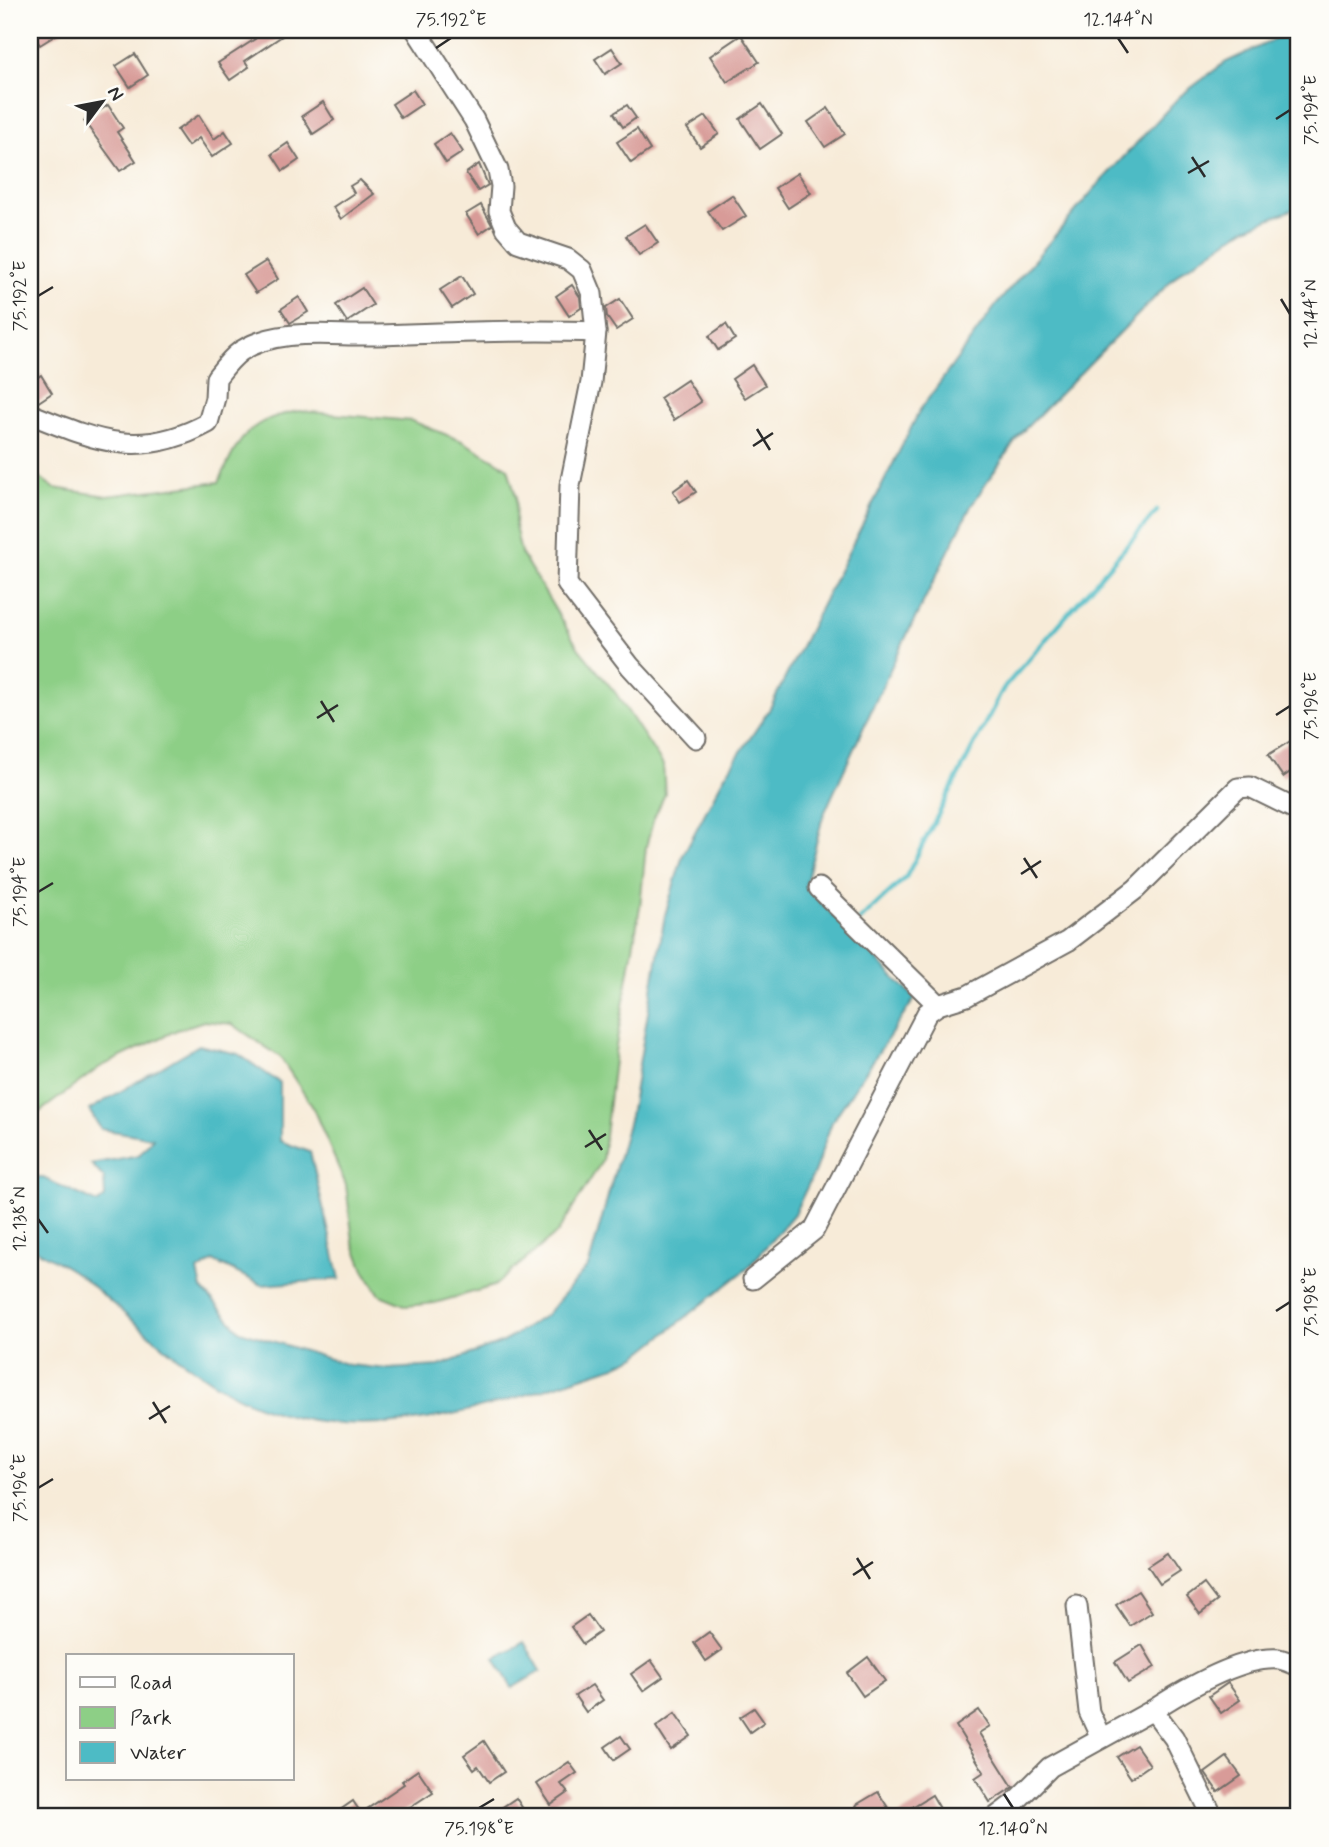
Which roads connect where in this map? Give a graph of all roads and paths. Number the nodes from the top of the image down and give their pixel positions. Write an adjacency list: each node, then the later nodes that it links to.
1 (416, 30): 2 (street)
2 (596, 332): 3 (street); 4 (street)
3 (30, 414)
4 (696, 738)
5 (1299, 811): 7 (street)
6 (819, 888): 7 (street)
7 (938, 1005): 8 (street)
8 (753, 1279)
9 (1077, 1606): 12 (street)
10 (1299, 1666): 11 (street)
11 (1153, 1710): 12 (street); 14 (street)
12 (1101, 1738): 13 (street)
13 (996, 1817)
14 (1213, 1817)

